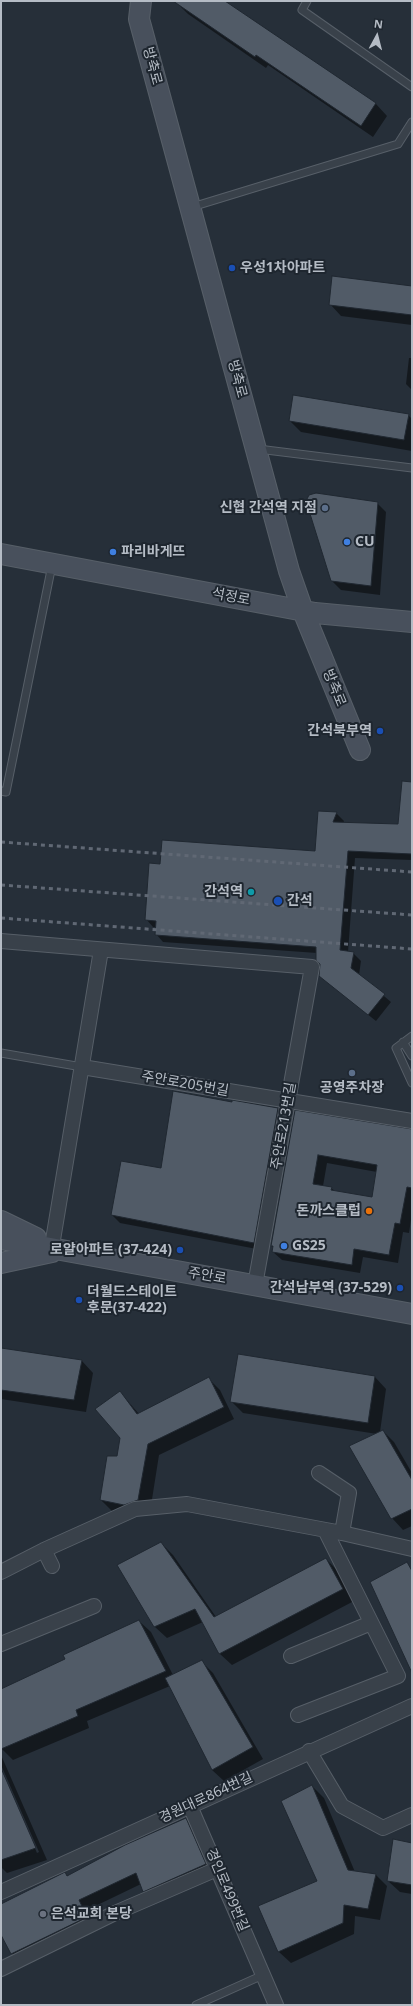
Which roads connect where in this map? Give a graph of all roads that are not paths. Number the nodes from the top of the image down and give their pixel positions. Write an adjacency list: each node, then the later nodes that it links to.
1 (141, 1): 5 (main road, 방축로)
2 (307, 1): 3 (lane)
3 (412, 87)
4 (412, 122): 5 (lane)
5 (190, 208): 6 (main road, 방축로)
6 (255, 449): 7 (lane); 10 (main road, 방축로)
7 (412, 468)
8 (1, 554): 9 (main road, 석정로)
9 (52, 563): 10 (main road, 석정로); 13 (lane)
10 (303, 611): 11 (main road, 석정로); 12 (main road, 방축로)
11 (412, 622)
12 (360, 750)
13 (4, 792)
14 (1, 942): 15 (street)
15 (101, 950): 20 (street); 22 (street, 주안로213번길)
16 (412, 1036): 17 (lane)
17 (403, 1042): 19 (lane); 21 (lane)
18 (1, 1053): 20 (lane)
19 (412, 1056)
20 (82, 1067): 22 (street, 주안로205번길); 26 (street)
21 (412, 1083)
22 (289, 1102): 23 (street, 주안로205번길); 28 (street, 주안로213번길)
23 (412, 1121)
24 (1, 1221): 26 (main road)
25 (1, 1239): 26 (main road, 주안로)
26 (57, 1248): 27 (main road); 28 (main road, 주안로)
27 (1, 1263)
28 (255, 1285): 29 (main road, 주안로)
29 (412, 1314)
30 (319, 1473): 32 (street)
31 (325, 1530): 32 (street); 34 (street); 38 (street)
32 (342, 1533): 33 (street)
33 (412, 1549)
34 (44, 1550): 35 (street); 36 (street)
35 (52, 1566)
36 (1, 1572)
37 (94, 1606): 39 (street)
38 (372, 1623): 40 (street); 42 (street)
39 (1, 1644)
40 (291, 1656)
41 (412, 1706): 43 (street, 경원대로864번길)
42 (298, 1715)
43 (309, 1751): 44 (street, 경원대로864번길); 45 (street)
44 (190, 1806): 46 (street, 경인로499번길); 47 (street, 경원대로864번길)
45 (412, 1815)
46 (217, 1869): 48 (street); 49 (street, 경인로499번길)
47 (1, 1892)
48 (1, 1969)
49 (263, 1975): 50 (lane); 51 (street, 경인로499번길)
50 (196, 2005)
51 (276, 2005)

